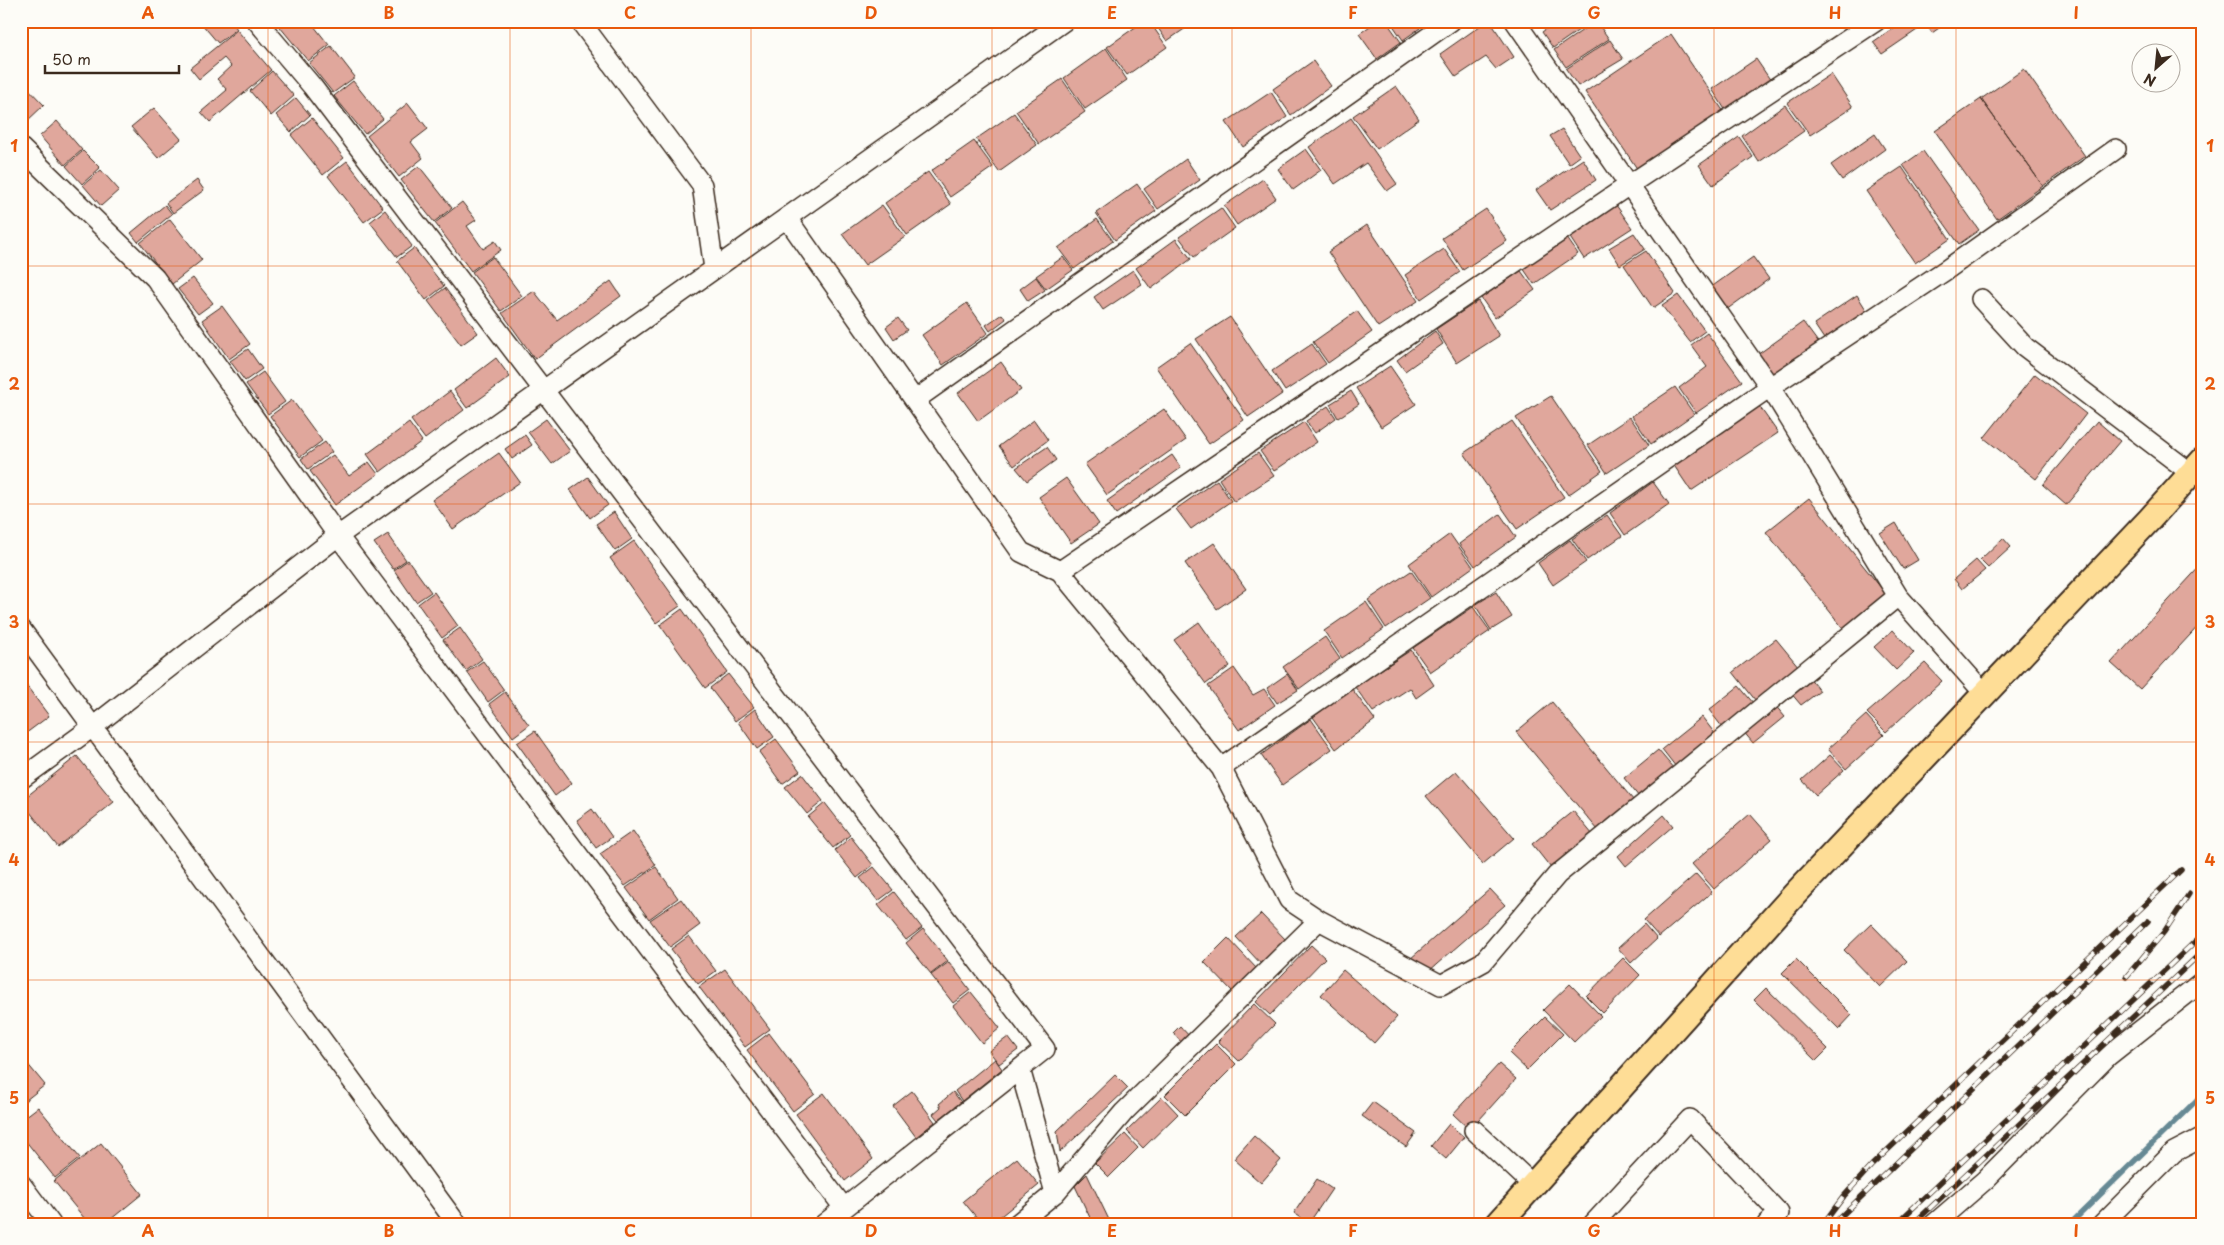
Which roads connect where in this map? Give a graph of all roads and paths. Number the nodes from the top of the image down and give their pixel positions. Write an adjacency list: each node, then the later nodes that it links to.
1 (257, 21): 14 (street)
2 (580, 21): 11 (street)
3 (1064, 21): 10 (street)
4 (1451, 21): 15 (street)
5 (1515, 21): 9 (street)
6 (1876, 21): 9 (street)
7 (21, 148): 17 (street)
8 (2116, 149): 13 (street)
9 (1629, 185): 13 (street); 18 (street)
10 (787, 218): 11 (street); 15 (street)
11 (714, 269): 14 (street)
12 (1981, 299): 16 (street)
13 (1770, 387): 19 (street); 23 (street)
14 (543, 390): 17 (street); 27 (street)
15 (915, 400): 18 (street)
16 (2197, 466): 21 (main road)
17 (338, 536): 22 (street); 33 (street)
18 (1060, 571): 23 (street)
19 (1898, 596): 21 (street); 25 (street)
20 (21, 629): 22 (street)
21 (1984, 693): 31 (main road)
22 (94, 726): 24 (street); 35 (street)
23 (1220, 768): 25 (street)
24 (21, 779)
25 (1319, 920): 32 (street)
26 (2203, 981): 41 (street)
27 (1020, 1069): 32 (street); 33 (street)
28 (1474, 1130): 31 (street)
29 (2203, 1137): 42 (street)
30 (21, 1184): 34 (street)
31 (1533, 1185): 38 (main road)
32 (1055, 1193): 37 (street)
33 (844, 1208): 36 (street)
34 (51, 1224)
35 (457, 1224)
36 (824, 1224)
37 (1017, 1224)
38 (1498, 1224)
39 (1593, 1224): 40 (street)
40 (1767, 1224)
41 (1934, 1224)
42 (2102, 1224)

